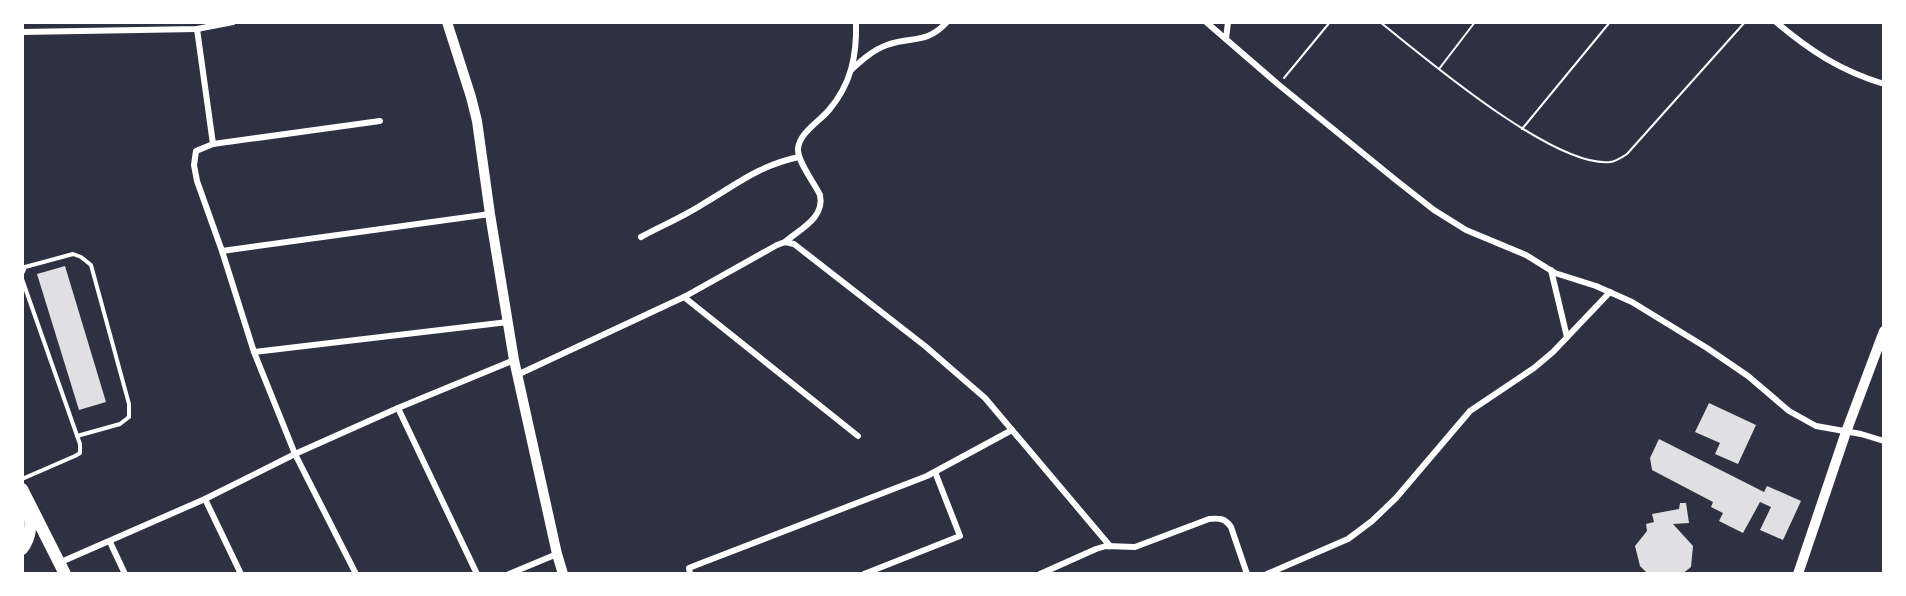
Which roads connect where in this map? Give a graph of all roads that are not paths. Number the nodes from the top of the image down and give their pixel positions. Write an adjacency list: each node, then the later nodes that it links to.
1 (233, 22): 8 (street)
2 (447, 22): 16 (street)
3 (856, 22): 11 (street)
4 (947, 22): 11 (street)
5 (1206, 22): 10 (street)
6 (1228, 22): 10 (street)
7 (1776, 22): 12 (street)
8 (196, 29): 9 (street); 14 (street)
9 (22, 32)
10 (1226, 39): 20 (street)
11 (852, 69): 15 (street)
12 (1884, 84)
13 (380, 121): 14 (street)
14 (213, 144): 19 (street)
15 (799, 157): 17 (street); 18 (street)
16 (490, 214): 19 (street); 25 (street)
17 (641, 237)
18 (785, 242): 24 (street); 32 (street)
19 (222, 251): 28 (street)
20 (1551, 270): 23 (street); 27 (street)
21 (22, 274): 34 (lane)
22 (22, 279): 34 (lane)
23 (1610, 292): 27 (street); 33 (street)
24 (684, 297): 30 (street); 35 (street)
25 (508, 322): 28 (street); 29 (street)
26 (1884, 331): 33 (street)
27 (1567, 337): 57 (street)
28 (254, 352): 37 (street)
29 (514, 360): 30 (street); 31 (street)
30 (517, 375): 45 (street)
31 (398, 408): 37 (street); 50 (street)
32 (1012, 430): 38 (street); 43 (street)
33 (1846, 432): 36 (street); 58 (street)
34 (77, 436): 39 (lane)
35 (858, 436)
36 (1884, 441)
37 (295, 454): 41 (street); 49 (street)
38 (935, 472): 53 (street); 54 (street)
39 (22, 479)
40 (25, 494): 44 (main road); 46 (main road)
41 (205, 499): 42 (street); 48 (street)
42 (110, 542): 46 (street); 47 (street)
43 (1110, 546): 55 (street); 56 (street)
44 (22, 549)
45 (557, 554): 51 (street); 52 (street)
46 (63, 568)
47 (125, 573)
48 (241, 573)
49 (356, 573)
50 (477, 573)
51 (509, 573)
52 (563, 573)
53 (690, 573)
54 (864, 573)
55 (1040, 573)
56 (1247, 573)
57 (1267, 573)
58 (1798, 573)

